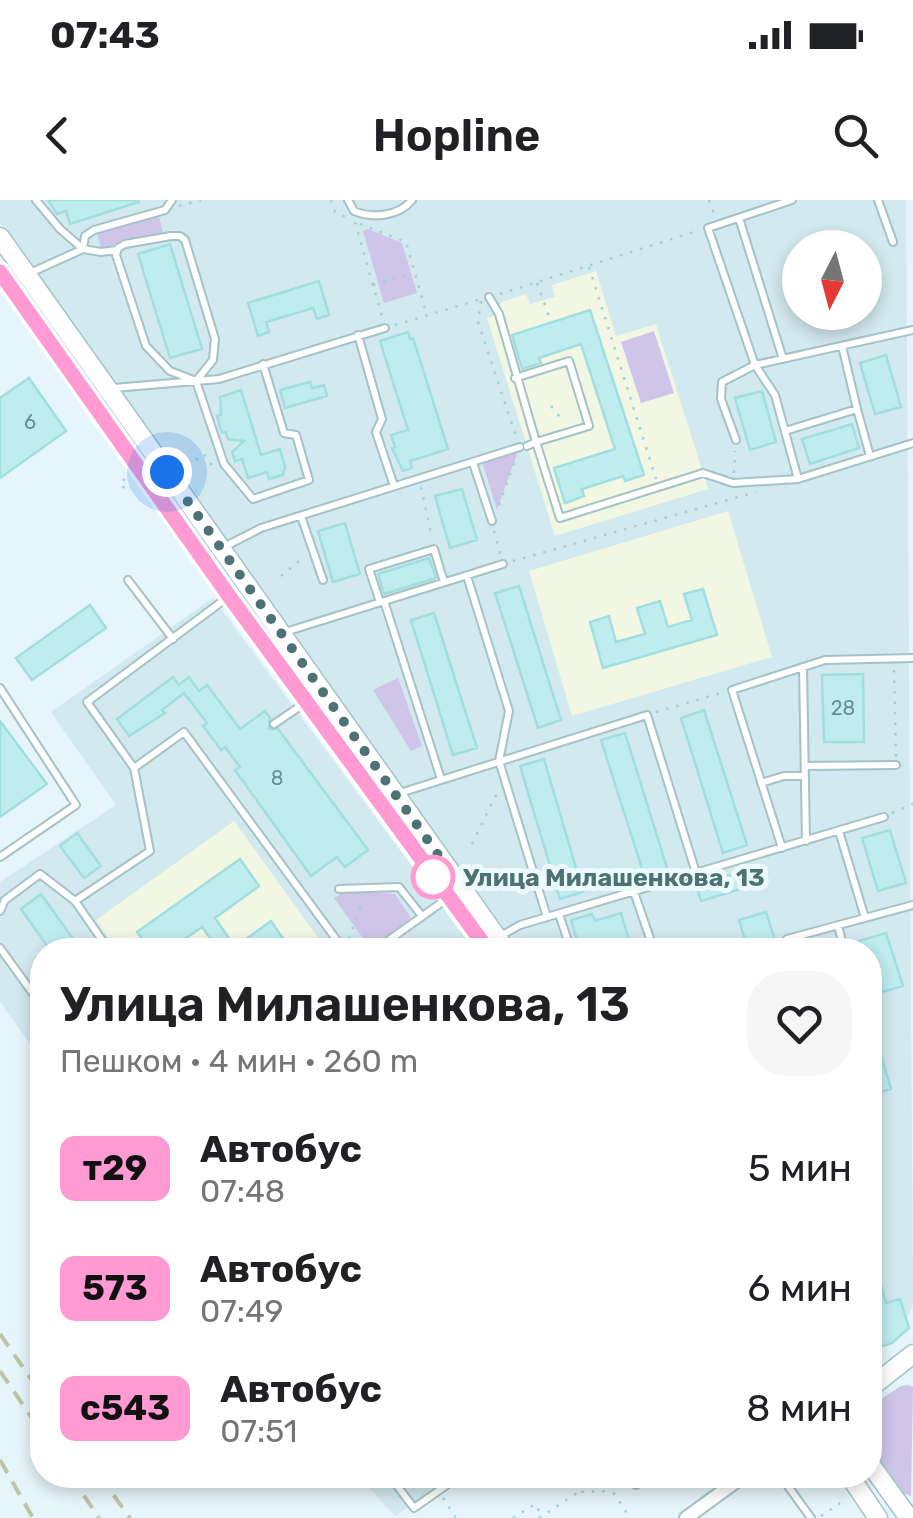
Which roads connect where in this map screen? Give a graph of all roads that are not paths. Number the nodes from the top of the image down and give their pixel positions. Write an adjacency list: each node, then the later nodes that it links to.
1 (36, 200): 12 (lane)
2 (172, 200): 12 (lane)
3 (348, 200): 4 (lane)
4 (412, 200)
5 (760, 200): 8 (lane)
6 (792, 200): 8 (lane)
7 (878, 200): 11 (lane)
8 (763, 210): 9 (lane)
9 (739, 218): 21 (lane); 23 (lane)
10 (0, 237): 14 (main road)
11 (893, 242)
12 (83, 248): 13 (lane); 14 (lane)
13 (117, 250): 25 (lane); 25 (lane)
14 (27, 275): 26 (main road)
15 (3, 281): 44 (main road)
16 (485, 298): 24 (lane)
17 (385, 328): 19 (lane)
18 (913, 330): 20 (lane)
19 (358, 336): 22 (lane); 35 (lane)
20 (842, 346): 21 (lane); 27 (lane)
21 (783, 358): 23 (lane)
22 (263, 364): 25 (lane); 25 (lane)
23 (755, 365): 28 (lane); 29 (lane)
24 (515, 378): 30 (lane); 30 (lane)
25 (196, 381): 26 (lane)
26 (108, 388): 38 (main road)
27 (858, 409): 28 (lane); 32 (lane)
28 (785, 432): 34 (lane)
29 (736, 440)
30 (536, 442): 33 (lane); 34 (lane)
31 (913, 443): 32 (lane)
32 (870, 456): 34 (lane)
33 (473, 463): 35 (lane); 37 (lane)
34 (798, 479)
35 (394, 486): 36 (lane)
36 (301, 516): 38 (lane); 42 (lane)
37 (492, 522)
38 (221, 548): 46 (main road)
39 (503, 564): 40 (lane)
40 (466, 576): 43 (lane); 53 (lane)
41 (128, 580): 47 (lane)
42 (322, 580)
43 (444, 582): 45 (lane); 45 (lane)
44 (229, 596): 47 (lane); 51 (main road)
45 (382, 602): 46 (lane); 58 (lane)
46 (281, 633): 60 (main road)
47 (172, 638): 56 (lane)
48 (913, 658): 49 (lane)
49 (803, 667): 55 (lane); 59 (lane)
50 (0, 688): 65 (lane)
51 (306, 702): 52 (lane); 70 (main road)
52 (274, 724)
53 (499, 761): 58 (lane); 66 (lane); 76 (lane)
54 (896, 765): 55 (lane)
55 (804, 766): 57 (lane)
56 (134, 768): 71 (lane); 80 (lane)
57 (805, 776): 59 (lane); 63 (lane)
58 (441, 779): 60 (lane)
59 (761, 783): 64 (lane)
60 (396, 795): 83 (main road)
61 (884, 817): 62 (lane)
62 (838, 831): 63 (lane); 77 (lane)
63 (806, 841): 64 (lane)
64 (782, 848): 66 (lane)
65 (0, 857)
66 (696, 873): 68 (lane)
67 (339, 889): 75 (lane)
68 (634, 892): 74 (lane); 86 (lane)
69 (2, 896): 71 (lane); 73 (lane)
70 (449, 898): 75 (lane); 82 (main road)
71 (75, 901): 79 (lane)
72 (913, 905): 77 (lane)
73 (0, 911)
74 (559, 914): 76 (lane); 85 (lane)
75 (422, 916): 81 (lane)
76 (547, 917): 84 (lane)
77 (865, 918): 78 (lane)
78 (838, 925): 87 (lane); 88 (lane)
79 (101, 938)
80 (335, 938)
81 (392, 938)
82 (489, 938)
83 (492, 938)
84 (506, 938)
85 (567, 938)
86 (650, 938)
87 (787, 938)
88 (841, 938)
89 (0, 948): 90 (lane)
90 (30, 989)
91 (913, 1354): 93 (main road)
92 (913, 1371): 93 (main road)
93 (890, 1374): 94 (main road)
94 (882, 1380)
95 (882, 1481): 104 (main road)
96 (399, 1488): 97 (lane)
97 (443, 1488)
98 (717, 1488): 101 (street)
99 (789, 1488): 102 (lane)
100 (857, 1488): 103 (main road)
101 (686, 1518)
102 (811, 1518)
103 (878, 1518)
104 (909, 1518)

